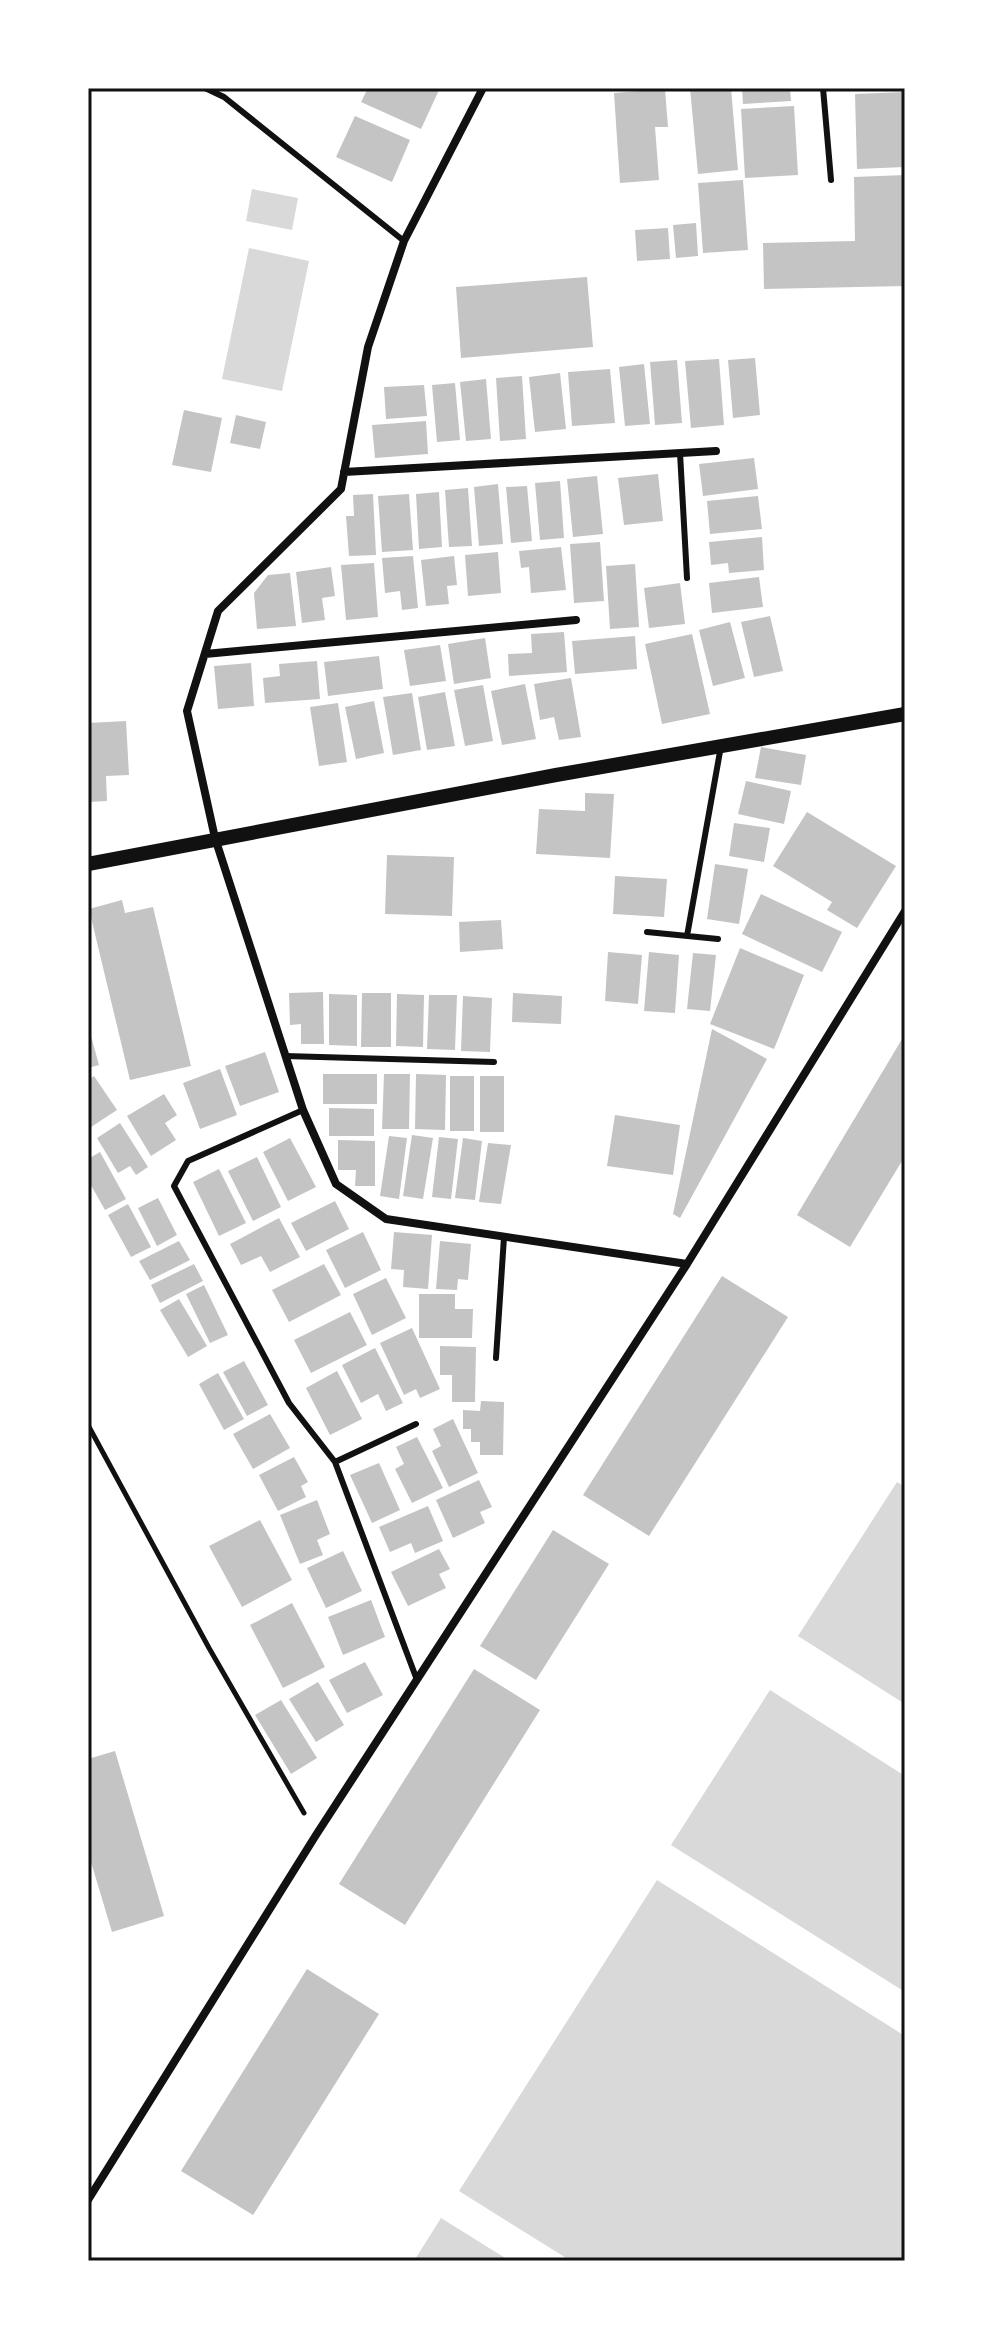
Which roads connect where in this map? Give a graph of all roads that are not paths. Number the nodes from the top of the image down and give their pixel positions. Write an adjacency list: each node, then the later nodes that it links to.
1 (205, 88): 5 (lane)
2 (483, 88): 5 (street)
3 (823, 88): 4 (lane)
4 (831, 180)
5 (404, 241): 8 (street)
6 (716, 451): 7 (street)
7 (680, 453): 8 (street); 9 (lane)
8 (344, 472): 11 (street)
9 (687, 578)
10 (576, 620): 11 (street)
11 (205, 654): 14 (street)
12 (905, 714): 13 (street)
13 (721, 746): 14 (street); 18 (lane)
14 (215, 838): 15 (street); 20 (street)
15 (88, 864)
16 (905, 911): 24 (street)
17 (647, 932): 18 (lane)
18 (687, 936): 19 (lane)
19 (718, 939)
20 (285, 1056): 21 (lane); 22 (street)
21 (494, 1062)
22 (303, 1110): 23 (street); 27 (lane)
23 (504, 1237): 24 (street); 25 (lane)
24 (687, 1264): 28 (street)
25 (496, 1358)
26 (416, 1424): 27 (lane)
27 (335, 1462): 28 (lane)
28 (417, 1680): 29 (street)
29 (88, 2200)

